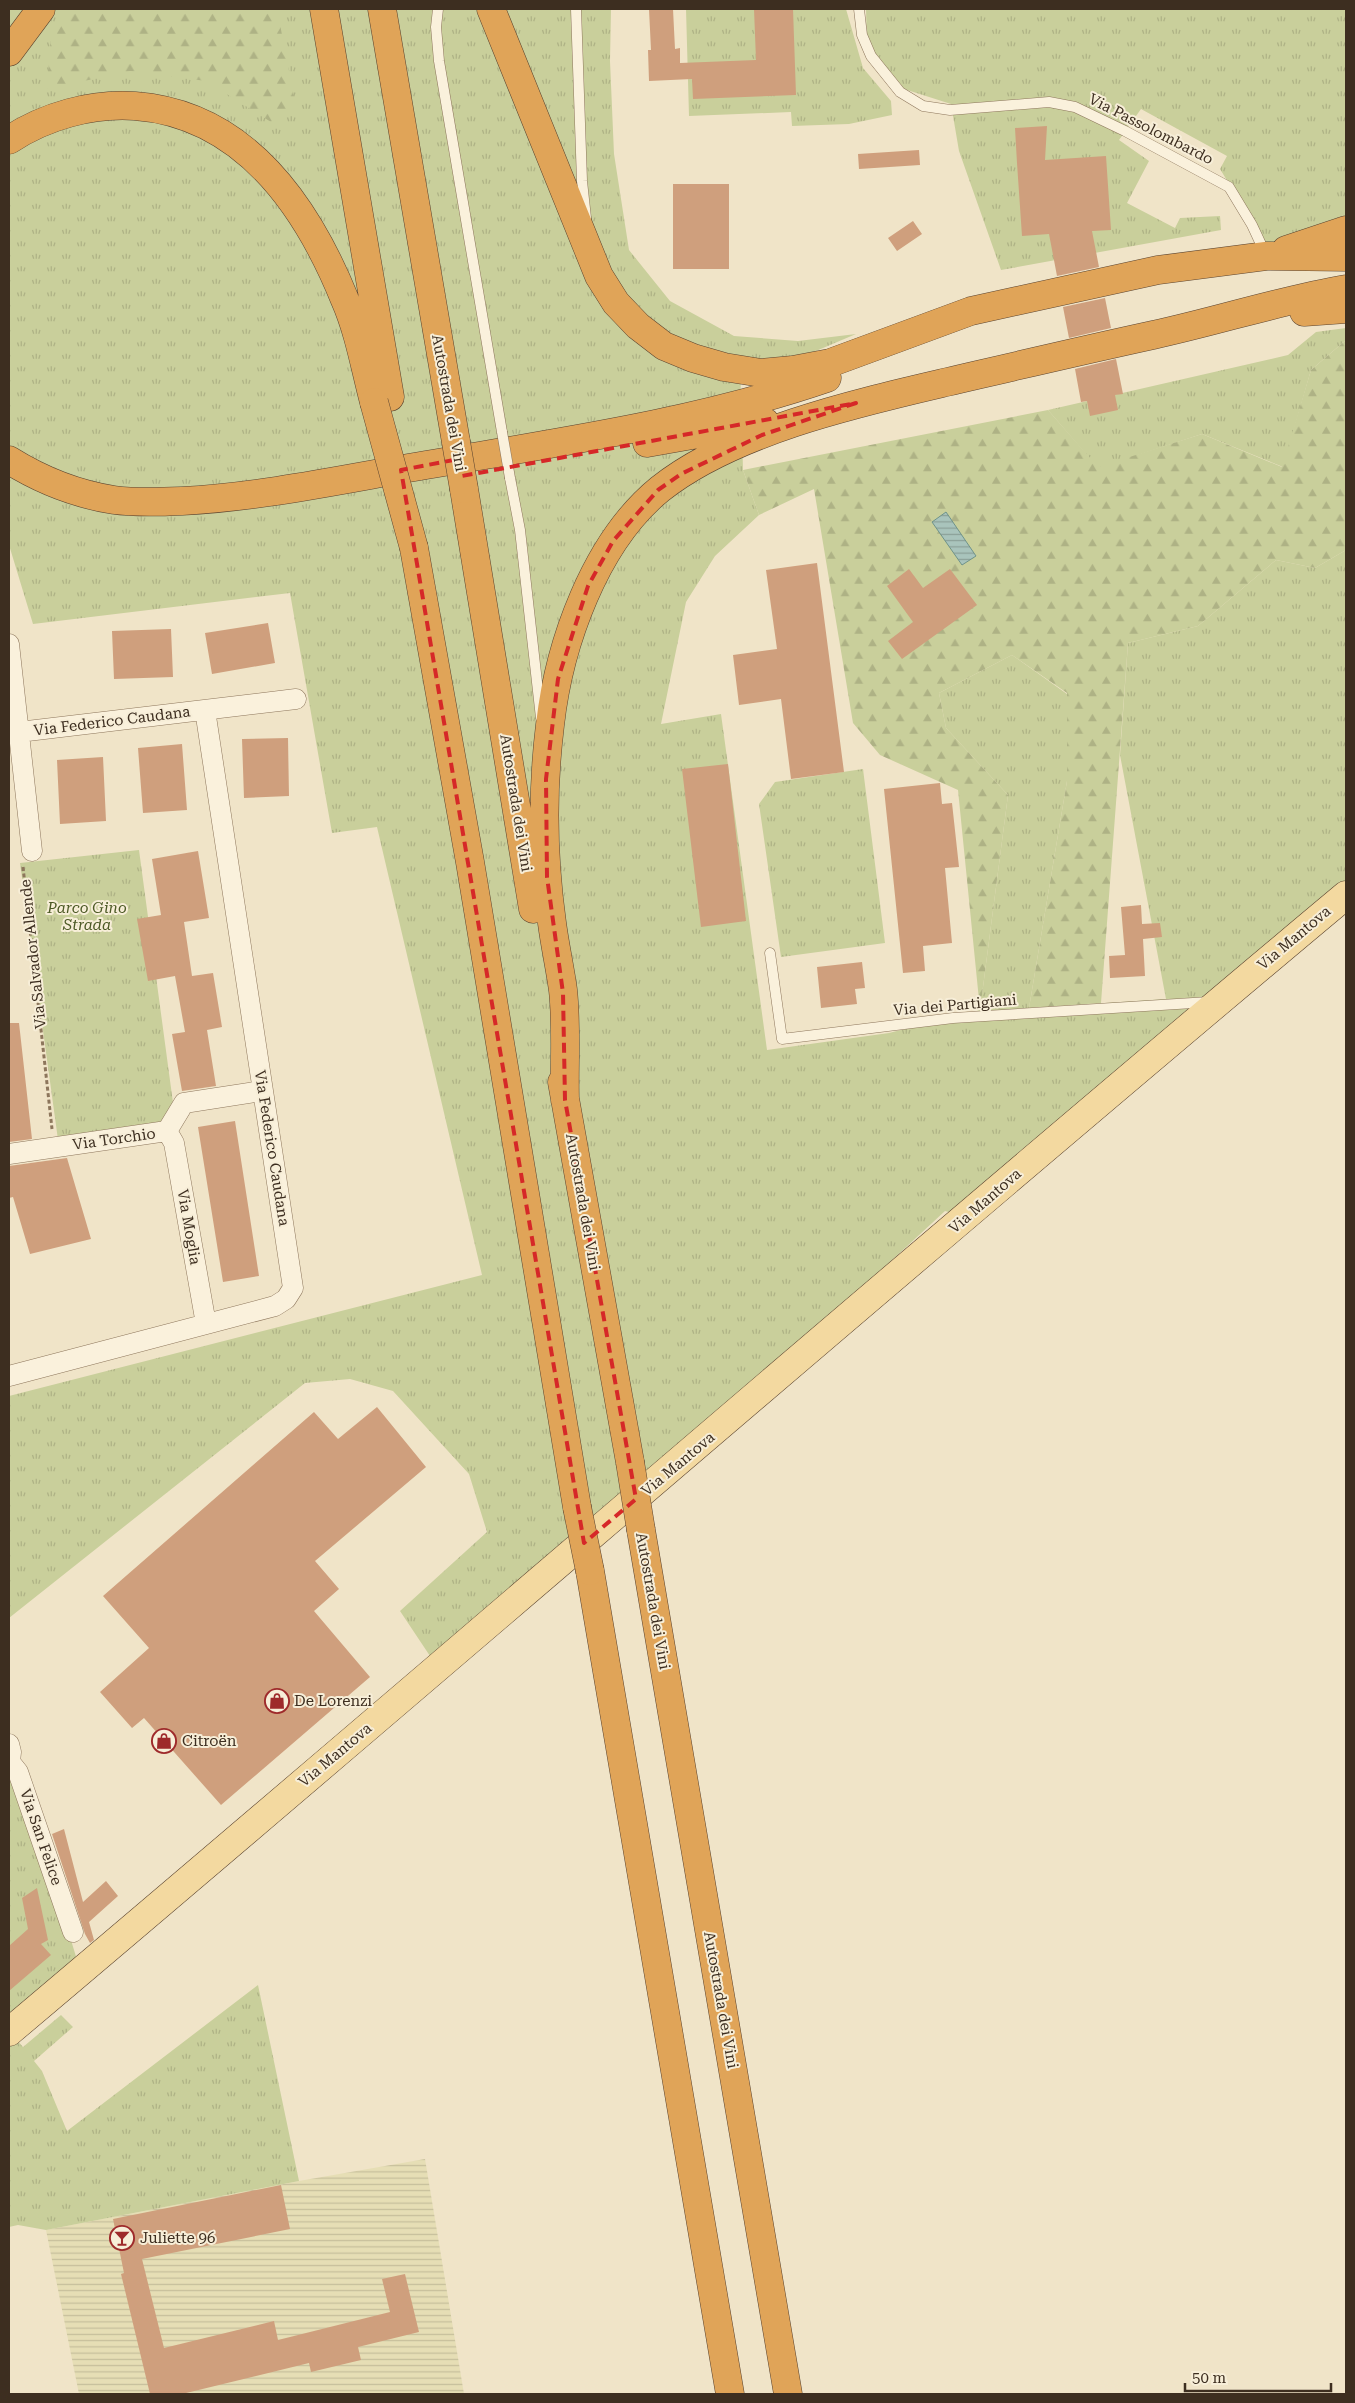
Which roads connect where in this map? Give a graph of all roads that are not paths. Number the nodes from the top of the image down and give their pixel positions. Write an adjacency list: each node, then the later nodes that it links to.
1 (41, 9): 8 (highway)
2 (324, 9): 18 (highway)
3 (382, 9): 32 (highway, Autostrada dei Vini, bridge)
4 (438, 9): 26 (lane, bridge)
5 (491, 9): 11 (highway)
6 (576, 9): 11 (lane)
7 (860, 9): 12 (lane, Via Passolombardo)
8 (9, 52)
9 (9, 140): 18 (highway)
10 (1346, 230): 12 (highway)
11 (590, 253): 16 (highway)
12 (1266, 256): 13 (highway); 16 (highway)
13 (1346, 256)
14 (1346, 289): 17 (highway)
15 (1346, 309): 17 (highway)
16 (971, 312): 20 (highway)
17 (1206, 324): 19 (highway)
18 (382, 400): 40 (highway, bridge)
19 (856, 403): 21 (highway); 26 (highway)
20 (9, 460)
21 (9, 480)
22 (9, 644): 25 (street)
23 (296, 699): 24 (street, Via Federico Caudana)
24 (205, 710): 25 (street, Via Federico Caudana); 31 (street, Via Federico Caudana)
25 (19, 732): 27 (street)
26 (546, 779): 32 (highway)
27 (32, 851)
28 (1346, 895): 30 (main road, Via Mantova)
29 (770, 954): 30 (lane, Via dei Partigiani)
30 (1218, 1002): 39 (main road, Via Mantova)
31 (262, 1091): 33 (street, Via Torchio); 35 (street, Via Federico Caudana)
32 (565, 1100): 41 (highway, Autostrada dei Vini, bridge)
33 (167, 1131): 34 (street, Via Torchio); 35 (street, Via Moglia)
34 (9, 1154)
35 (206, 1324): 36 (street, Via Federico Caudana)
36 (9, 1376)
37 (9, 1757): 38 (street, Via San Felice)
38 (73, 1932)
39 (9, 2032)
40 (730, 2394)
41 (788, 2394)

